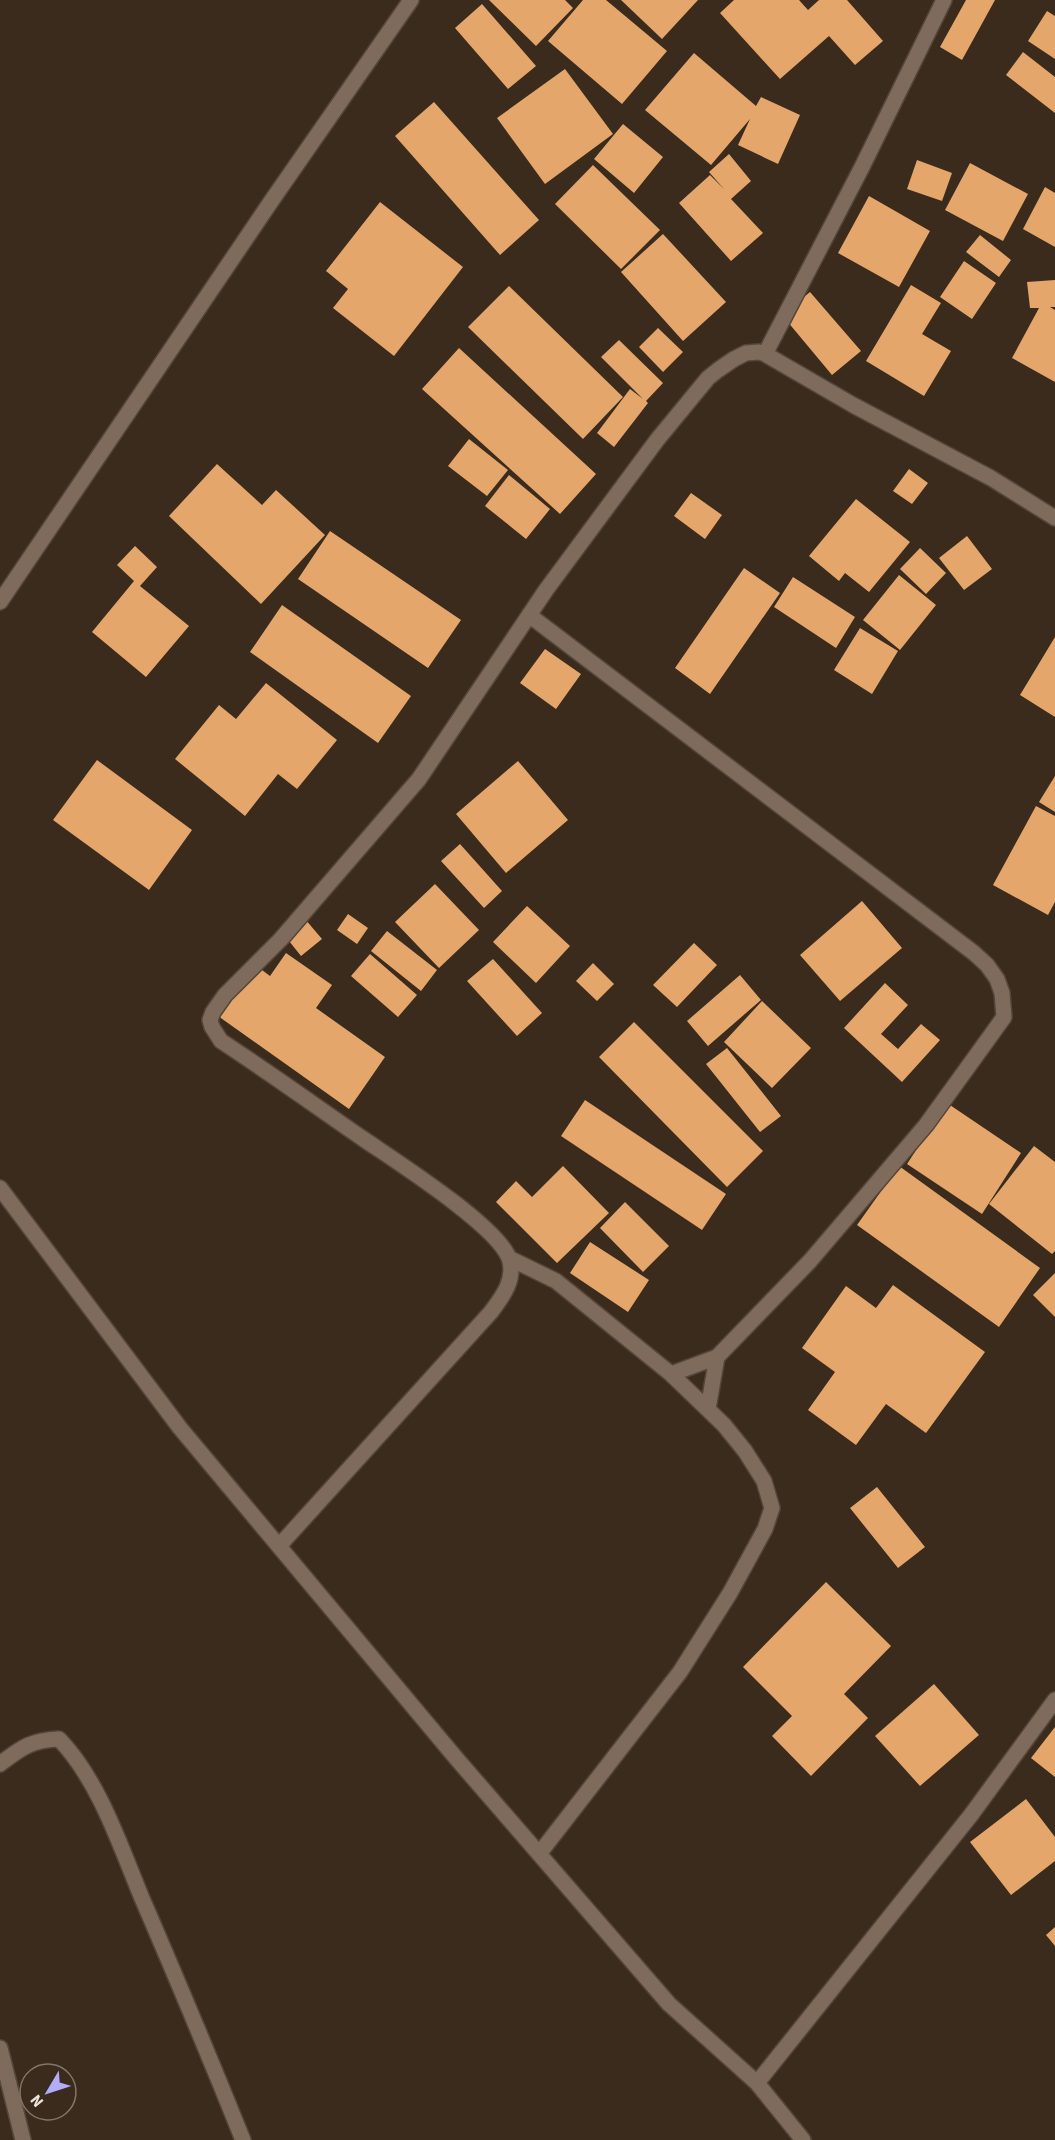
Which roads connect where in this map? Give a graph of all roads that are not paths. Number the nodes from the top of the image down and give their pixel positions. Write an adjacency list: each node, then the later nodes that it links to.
1 (411, 0): 5 (street)
2 (944, 0): 3 (street)
3 (765, 354): 4 (street); 6 (street)
4 (1055, 518)
5 (0, 603)
6 (529, 615): 8 (street); 9 (street)
7 (0, 1188): 12 (street)
8 (508, 1258): 10 (street); 12 (street)
9 (717, 1357): 10 (street); 11 (street)
10 (671, 1374): 11 (street)
11 (708, 1409): 15 (street)
12 (279, 1546): 15 (street)
13 (1055, 1700): 17 (street)
14 (0, 1764): 19 (street)
15 (539, 1854): 17 (street)
16 (0, 2048): 18 (street)
17 (757, 2083): 20 (street)
18 (23, 2140)
19 (243, 2140)
20 (803, 2140)

